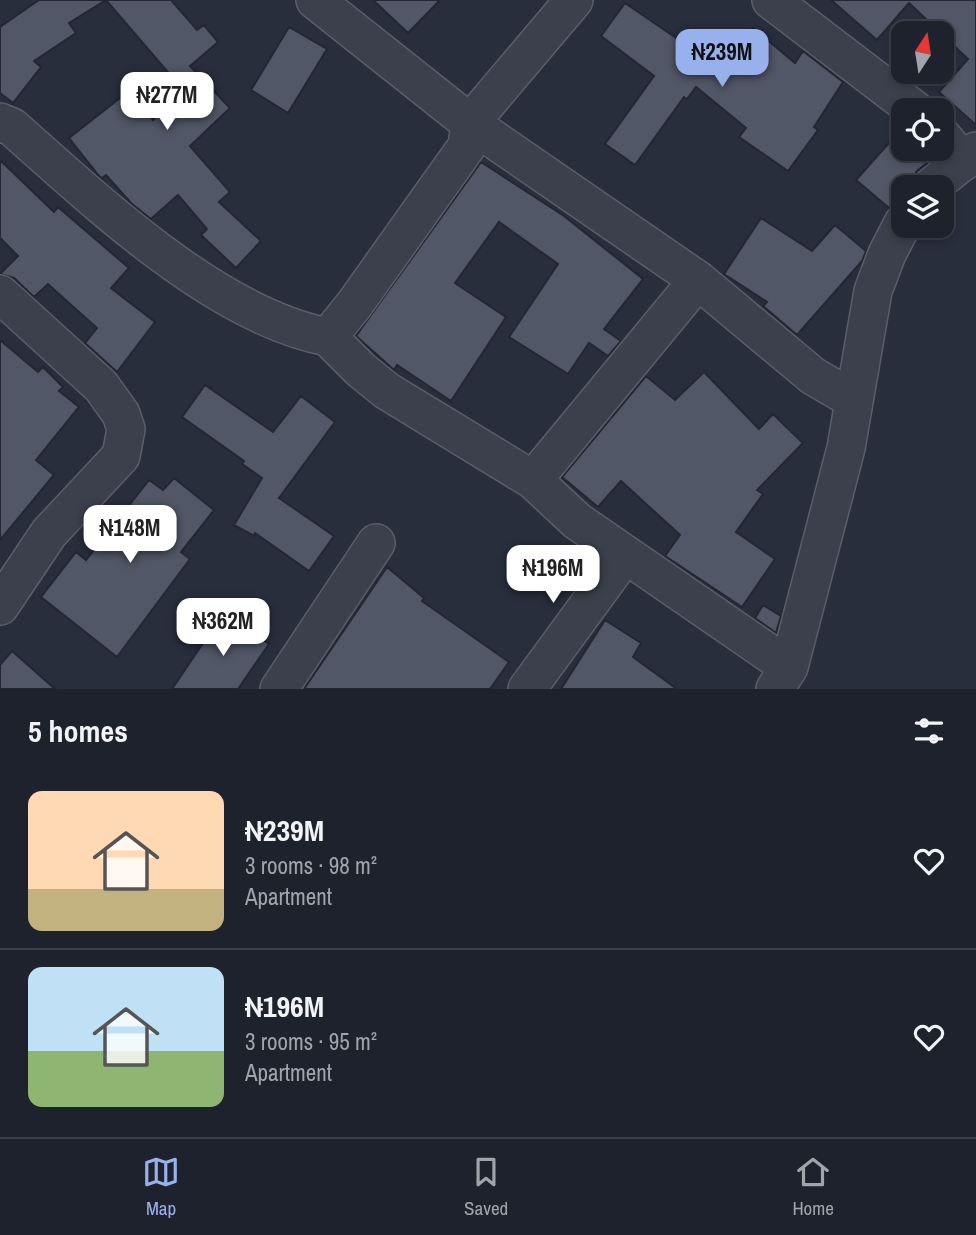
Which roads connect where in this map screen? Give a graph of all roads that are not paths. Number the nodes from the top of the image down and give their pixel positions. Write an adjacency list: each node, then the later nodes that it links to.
1 (315, 0): 6 (street)
2 (574, 0): 6 (street)
3 (771, 0): 4 (street)
4 (899, 98)
5 (0, 122): 12 (street)
6 (470, 123): 10 (street); 12 (street)
7 (960, 150): 8 (street)
8 (940, 175)
9 (895, 238): 13 (street)
10 (698, 280): 13 (street); 14 (street)
11 (0, 294): 17 (street)
12 (328, 338): 14 (street)
13 (855, 400): 18 (street)
14 (533, 480): 16 (street)
15 (376, 542): 19 (street)
16 (625, 555): 18 (street); 20 (street)
17 (0, 606)
18 (782, 678)
19 (279, 689)
20 (527, 689)

